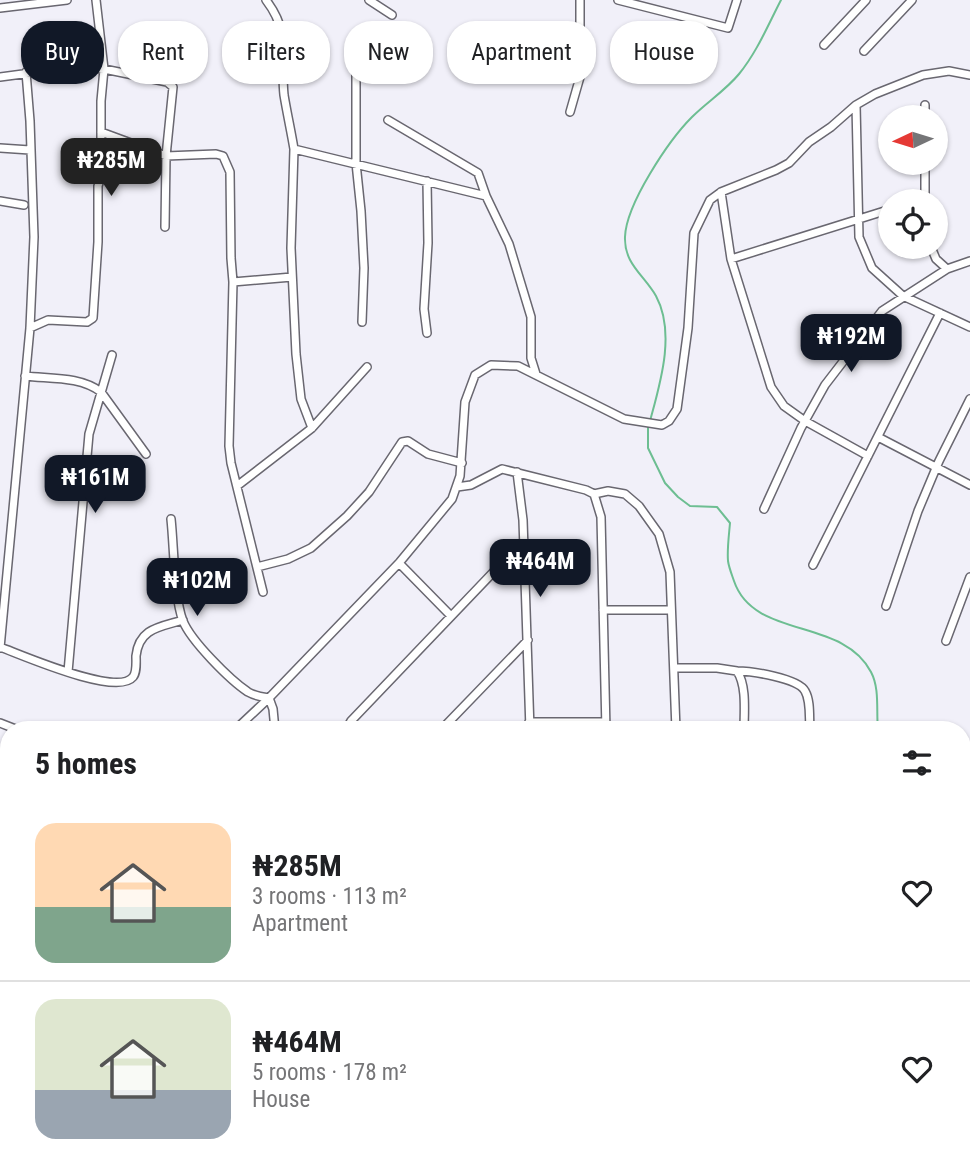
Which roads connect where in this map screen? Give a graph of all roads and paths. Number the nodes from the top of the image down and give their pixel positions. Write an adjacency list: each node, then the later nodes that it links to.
1 (67, 0): 10 (street)
2 (96, 0): 13 (street)
3 (266, 0): 28 (street)
4 (369, 0): 12 (street)
5 (580, 0): 24 (street)
6 (618, 0): 7 (street)
7 (737, 0)
8 (866, 0): 14 (street)
9 (912, 0): 15 (street)
10 (10, 4): 11 (street)
11 (0, 8)
12 (391, 15)
13 (98, 21)
14 (824, 45)
15 (864, 51)
16 (104, 69): 30 (street)
17 (21, 73): 19 (street)
18 (970, 75): 23 (street)
19 (0, 77)
20 (27, 84): 29 (street)
21 (103, 84): 26 (street)
22 (356, 84): 31 (street)
23 (856, 106): 33 (street); 38 (street)
24 (570, 112)
25 (388, 120): 34 (street)
26 (101, 132): 30 (street); 50 (street)
27 (0, 148): 29 (street)
28 (294, 149): 31 (street); 44 (street)
29 (30, 150): 50 (street)
30 (166, 156): 39 (street); 45 (street)
31 (356, 163): 32 (street); 48 (street)
32 (427, 181): 34 (street); 51 (street)
33 (721, 191): 40 (street); 54 (street)
34 (486, 196): 54 (street)
35 (0, 201): 36 (street)
36 (24, 205)
37 (878, 213): 38 (street)
38 (858, 218): 40 (street); 46 (street)
39 (165, 227)
40 (732, 259): 58 (street)
41 (936, 259): 43 (street)
42 (970, 261): 43 (street)
43 (947, 269): 46 (street)
44 (292, 277): 45 (street); 59 (street)
45 (233, 282): 67 (street)
46 (903, 296): 47 (street); 58 (street)
47 (940, 313): 49 (street); 60 (street)
48 (362, 322)
49 (970, 327)
50 (30, 328): 55 (street)
51 (427, 333)
52 (112, 355): 56 (street)
53 (367, 367): 59 (street)
54 (536, 374): 63 (street)
55 (25, 376): 56 (street); 85 (street)
56 (101, 392): 61 (street); 88 (street)
57 (970, 399): 64 (street)
58 (805, 421): 62 (street); 70 (street)
59 (312, 428): 67 (street)
60 (878, 437): 62 (street); 64 (street)
61 (146, 454)
62 (868, 456): 74 (street)
63 (462, 463): 68 (street); 75 (street)
64 (936, 466): 66 (street); 78 (street)
65 (517, 472): 68 (street); 69 (street); 72 (street)
66 (970, 485)
67 (237, 486): 75 (street)
68 (457, 487): 73 (street)
69 (594, 494): 79 (street); 80 (street)
70 (764, 509)
71 (171, 519): 82 (street)
72 (524, 540): 81 (street); 83 (street)
73 (399, 563): 81 (street); 89 (street)
74 (813, 565)
75 (257, 567): 77 (street)
76 (970, 577): 84 (street)
77 (263, 592)
78 (886, 606)
79 (603, 610): 80 (street); 95 (street)
80 (671, 610): 86 (street)
81 (451, 616): 92 (street)
82 (183, 620): 88 (street); 89 (street)
83 (528, 640): 93 (street); 94 (street)
84 (946, 641)
85 (0, 647): 88 (street)
86 (674, 668): 87 (street); 96 (street)
87 (737, 671): 97 (street); 98 (street)
88 (68, 672)
89 (269, 698): 90 (street); 91 (street)
90 (245, 721)
91 (274, 721)
92 (351, 721)
93 (450, 721)
94 (530, 721)
95 (606, 721)
96 (676, 721)
97 (744, 721)
98 (809, 721)

